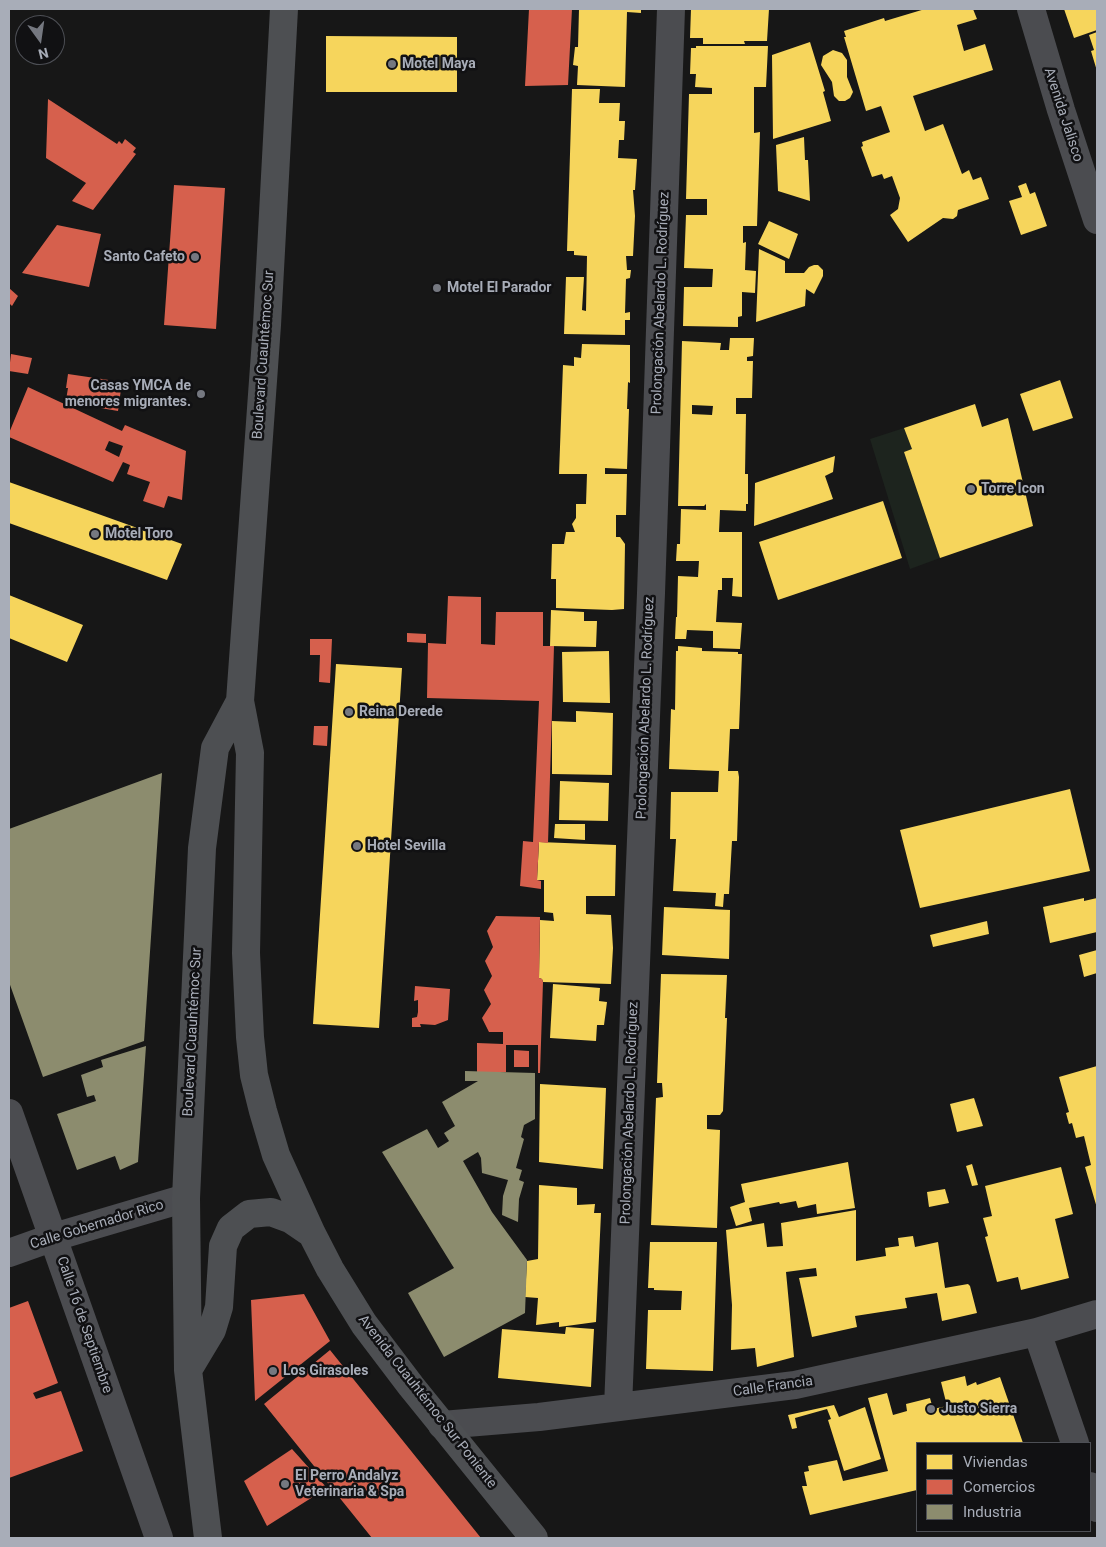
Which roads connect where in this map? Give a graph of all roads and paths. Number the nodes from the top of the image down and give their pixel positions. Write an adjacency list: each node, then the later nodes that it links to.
1 (284, 9): 5 (main road, Boulevard Cuauhtémoc Sur)
2 (671, 9): 14 (street, Prolongación Abelardo L. Rodríguez)
3 (1031, 9): 4 (street, Avenida Jalisco)
4 (1097, 220)
5 (240, 701): 7 (main road, Boulevard Cuauhtémoc Sur); 8 (main road, Boulevard Cuauhtémoc Sur)
6 (9, 1113): 9 (street, Calle 16 de Septiembre)
7 (186, 1198): 9 (street, Calle Gobernador Rico); 13 (main road, Boulevard Cuauhtémoc Sur)
8 (312, 1234): 13 (main road); 15 (main road, Avenida Cuauhtémoc Sur Poniente)
9 (54, 1237): 10 (street, Calle Gobernador Rico); 19 (street, Calle 16 de Septiembre)
10 (9, 1253)
11 (1097, 1314): 12 (street, Calle Francia)
12 (1037, 1332): 14 (street, Calle Francia); 16 (street)
13 (188, 1370): 20 (main road, Boulevard Cuauhtémoc Sur)
14 (618, 1407): 15 (street, Calle Francia)
15 (442, 1425): 21 (main road, Avenida Cuauhtémoc Sur Poniente)
16 (1075, 1442)
17 (1091, 1489): 18 (street)
18 (1097, 1508)
19 (159, 1538)
20 (208, 1538)
21 (534, 1538)

